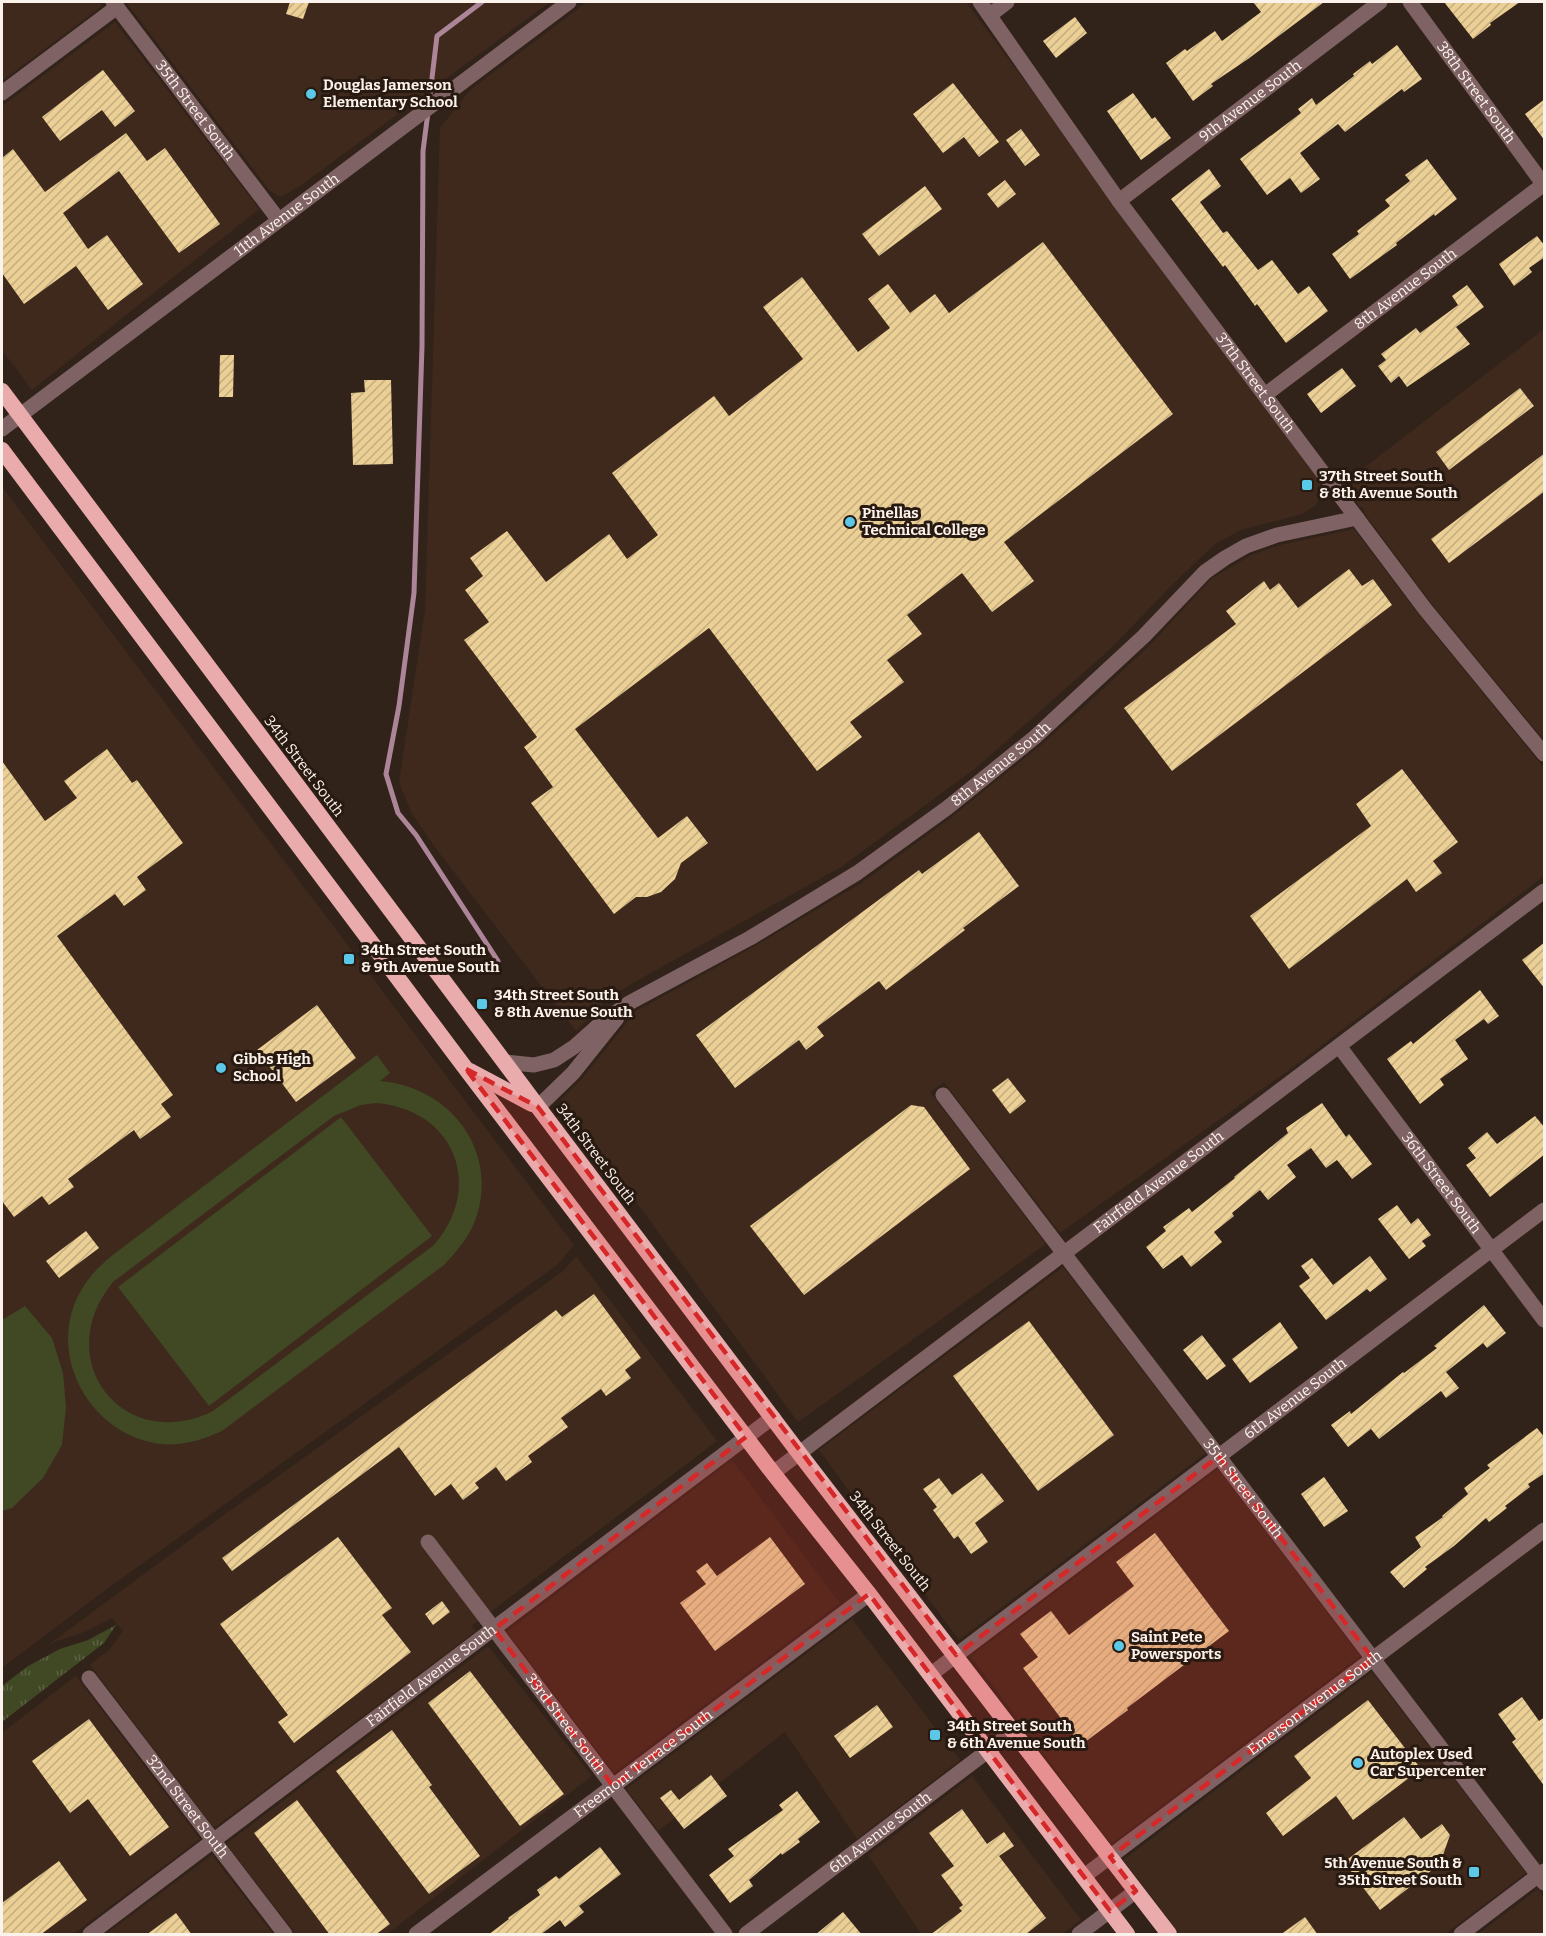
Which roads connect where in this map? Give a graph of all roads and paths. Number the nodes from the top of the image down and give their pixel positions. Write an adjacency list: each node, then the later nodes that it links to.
1 (569, 2): 11 (street, 11th Avenue South)
2 (980, 2): 7 (street, 37th Street South)
3 (1007, 2): 7 (street)
4 (1380, 2): 10 (street, 9th Avenue South)
5 (1410, 2): 9 (street, 38th Street South)
6 (115, 4): 8 (street); 11 (street, 35th Street South)
7 (990, 15): 10 (street, 37th Street South)
8 (2, 93)
9 (1544, 184): 13 (street, 8th Avenue South)
10 (1119, 201): 13 (street, 37th Street South)
11 (278, 219): 14 (street, 11th Avenue South)
12 (2, 391): 14 (highway, 34th Street South)
13 (1265, 395): 17 (street, 37th Street South)
14 (19, 415): 15 (street, 11th Avenue South); 22 (highway, 34th Street South)
15 (2, 429)
16 (2, 450): 23 (highway)
17 (1357, 518): 18 (street, 37th Street South); 20 (street, 8th Avenue South)
18 (1545, 754)
19 (1545, 891): 21 (street, Fairfield Avenue South)
20 (629, 1003): 22 (street, 8th Avenue South); 25 (street, 8th Avenue South)
21 (1339, 1046): 27 (street, 36th Street South); 28 (street, Fairfield Avenue South)
22 (504, 1062): 25 (highway, 34th Street South)
23 (466, 1070): 25 (highway); 31 (highway)
24 (943, 1095): 28 (street, 35th Street South)
25 (538, 1107): 30 (highway, 34th Street South)
26 (1545, 1210): 27 (street, 6th Avenue South)
27 (1492, 1250): 29 (street, 36th Street South); 33 (street, 6th Avenue South)
28 (1064, 1253): 32 (street, Fairfield Avenue South); 33 (street, 35th Street South)
29 (1545, 1320)
30 (773, 1417): 31 (street, Fairfield Avenue South); 32 (highway, 34th Street South)
31 (746, 1437): 34 (highway); 38 (street, Fairfield Avenue South)
32 (799, 1453): 34 (street, Fairfield Avenue South); 39 (highway, 34th Street South)
33 (1219, 1456): 39 (street, 6th Avenue South); 40 (street, 35th Street South)
34 (772, 1473): 37 (highway)
35 (1545, 1530): 40 (street, Emerson Avenue South)
36 (428, 1542): 38 (street, 33rd Street South)
37 (869, 1594): 41 (highway); 45 (street, Freemont Terrace South)
38 (494, 1629): 45 (street, 33rd Street South); 46 (street, Fairfield Avenue South)
39 (956, 1655): 41 (street, 6th Avenue South); 43 (highway, 34th Street South)
40 (1373, 1659): 47 (street, Emerson Avenue South); 49 (street, 35th Street South)
41 (930, 1675): 44 (highway)
42 (89, 1678): 46 (street, 32nd Street South)
43 (1014, 1731): 44 (street, 6th Avenue South); 47 (highway, 34th Street South)
44 (988, 1752): 48 (highway); 56 (street, 6th Avenue South)
45 (613, 1786): 54 (street, Freemont Terrace South); 55 (street, 33rd Street South)
46 (213, 1841): 52 (street, Fairfield Avenue South); 53 (street, 32nd Street South)
47 (1110, 1857): 48 (street, Emerson Avenue South); 50 (highway, 34th Street South)
48 (1083, 1877): 51 (highway)
49 (1543, 1877): 60 (street)
50 (1136, 1892): 51 (street); 59 (highway, 34th Street South)
51 (1110, 1911): 57 (street); 58 (highway)
52 (90, 1935)
53 (285, 1935)
54 (416, 1935)
55 (725, 1935)
56 (746, 1935)
57 (1079, 1935)
58 (1128, 1935)
59 (1169, 1935)
60 (1461, 1935)

